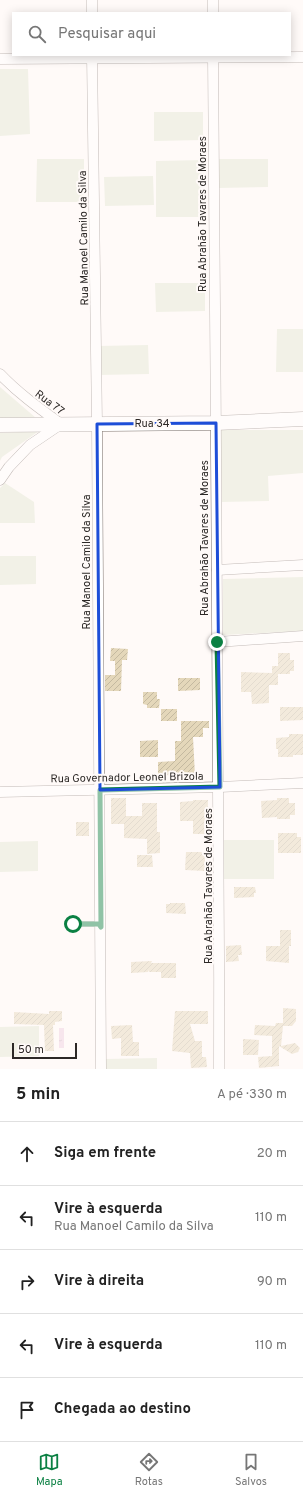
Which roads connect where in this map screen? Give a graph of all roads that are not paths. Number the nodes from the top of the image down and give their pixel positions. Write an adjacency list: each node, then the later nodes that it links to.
1 (92, 0): 3 (street)
2 (213, 0): 4 (street)
3 (92, 12)
4 (213, 12)
5 (213, 56): 6 (street); 7 (street); 11 (street, Rua Abrahão Tavares de Moraes)
6 (92, 57): 8 (street); 13 (street, Rua Manoel Camilo da Silva)
7 (303, 57)
8 (0, 59)
9 (0, 374): 12 (street, Rua 77)
10 (303, 419): 11 (street, Rua 34)
11 (216, 423): 13 (street, Rua 34); 17 (street, Rua Abrahão Tavares de Moraes)
12 (61, 424): 13 (street, Rua 34); 14 (street, Rua 34); 15 (street, Rua 77)
13 (97, 424): 22 (street, Rua Manoel Camilo da Silva)
14 (0, 425)
15 (0, 480)
16 (303, 565): 17 (street)
17 (217, 570): 19 (street, Rua Abrahão Tavares de Moraes)
18 (303, 636): 19 (street)
19 (217, 642): 21 (street, Rua Abrahão Tavares de Moraes)
20 (303, 783): 21 (street, Rua Governador Leonel Brizola)
21 (220, 787): 22 (street, Rua Governador Leonel Brizola); 27 (street, Rua Abrahão Tavares de Moraes)
22 (100, 790): 23 (street, Rua Governador Leonel Brizola); 25 (street, Rua Manoel Camilo da Silva)
23 (0, 792)
24 (73, 924): 25 (lane)
25 (101, 927): 26 (street, Rua Manoel Camilo da Silva)
26 (101, 1069)
27 (219, 1069)

